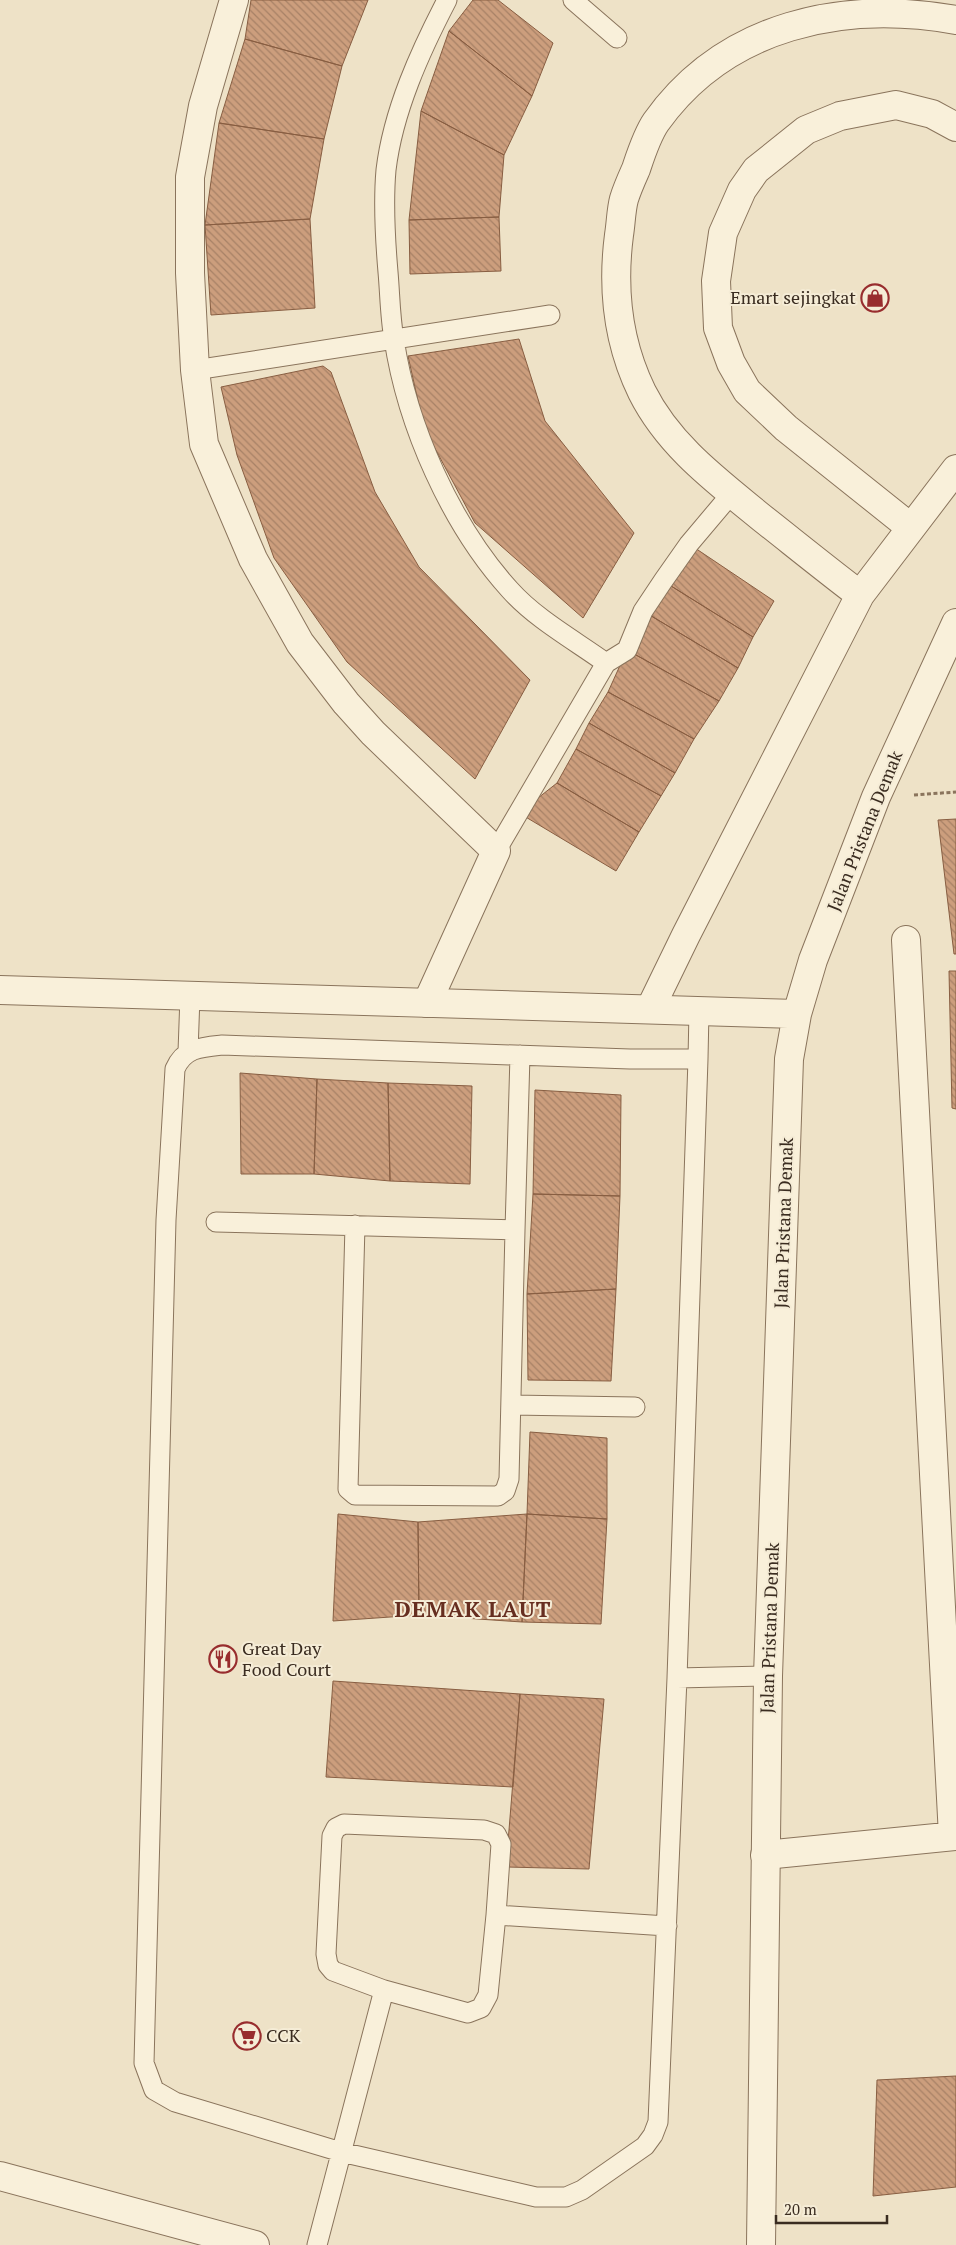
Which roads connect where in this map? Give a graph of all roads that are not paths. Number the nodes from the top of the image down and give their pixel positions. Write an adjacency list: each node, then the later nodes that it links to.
1 (234, 0): 9 (street)
2 (447, 0): 8 (lane)
3 (573, 0): 5 (lane)
4 (956, 20): 11 (street)
5 (618, 38)
6 (956, 127): 12 (street)
7 (550, 315): 8 (lane)
8 (394, 339): 9 (lane); 15 (lane)
9 (195, 370): 16 (street)
10 (956, 469): 12 (street)
11 (732, 493): 13 (street); 15 (lane)
12 (910, 527): 13 (street)
13 (860, 595): 21 (street)
14 (956, 622): 23 (street, Jalan Pristana Demak)
15 (606, 663): 16 (lane)
16 (496, 851): 20 (street)
17 (906, 940): 34 (street)
18 (0, 990): 19 (street)
19 (190, 996): 20 (street); 24 (lane)
20 (427, 1003): 21 (street)
21 (650, 1009): 22 (street)
22 (699, 1011): 23 (street); 26 (lane)
23 (797, 1014): 32 (street, Jalan Pristana Demak)
24 (188, 1052): 25 (lane); 39 (lane)
25 (520, 1055): 26 (lane); 29 (lane)
26 (698, 1059): 33 (lane)
27 (216, 1222): 28 (lane)
28 (355, 1225): 29 (lane); 30 (lane)
29 (515, 1230): 30 (lane)
30 (512, 1405): 31 (lane)
31 (635, 1407)
32 (768, 1676): 33 (lane); 35 (street, Jalan Pristana Demak)
33 (677, 1678): 37 (lane)
34 (954, 1836): 35 (street)
35 (765, 1855): 43 (street, Jalan Pristana Demak)
36 (496, 1915): 37 (lane); 38 (lane); 38 (lane)
37 (667, 1926): 39 (lane)
38 (384, 1990): 39 (lane)
39 (342, 2152): 42 (lane)
40 (0, 2176): 41 (street)
41 (255, 2245)
42 (317, 2245)
43 (760, 2245)

